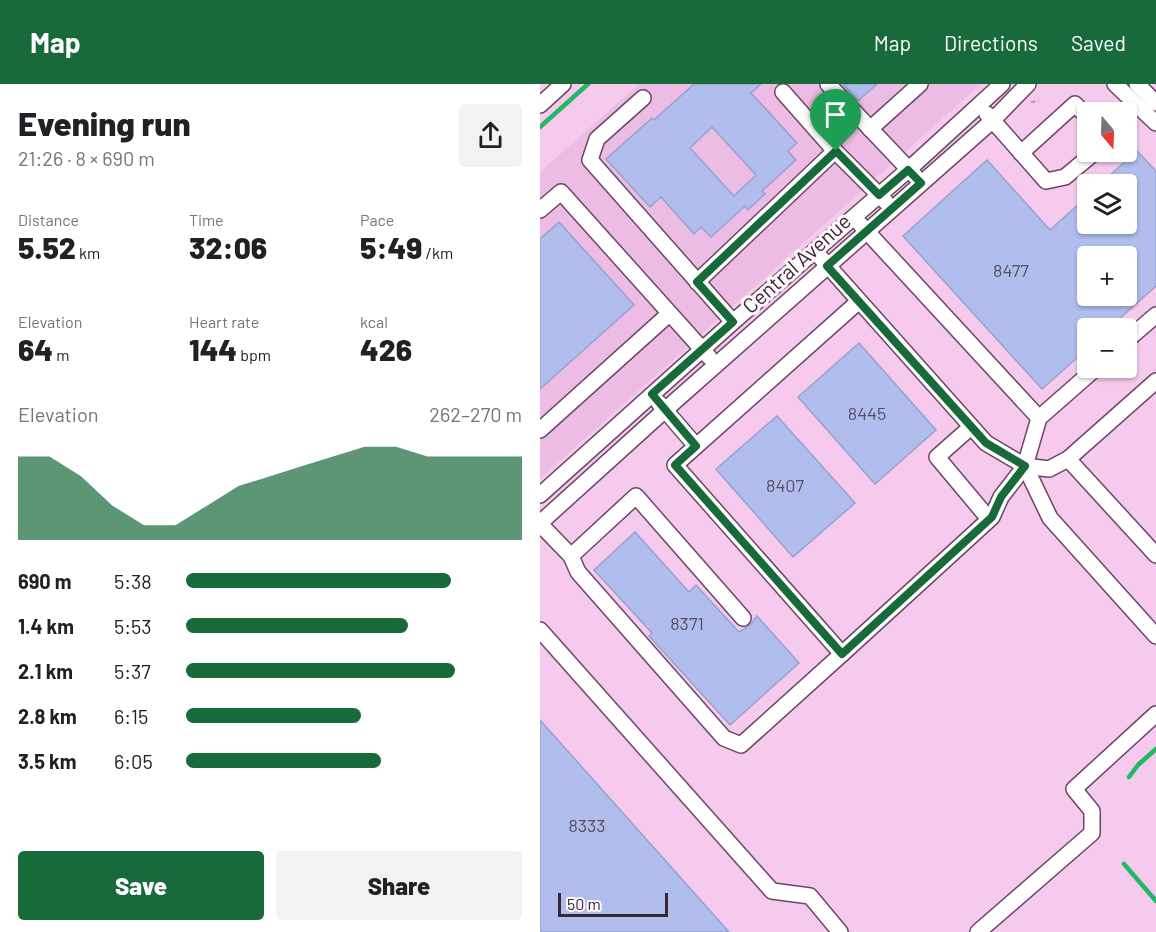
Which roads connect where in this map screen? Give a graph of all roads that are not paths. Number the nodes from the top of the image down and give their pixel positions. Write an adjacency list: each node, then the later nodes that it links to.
1 (563, 84): 11 (street)
2 (828, 84): 16 (street)
3 (920, 84): 16 (street)
4 (1002, 84): 12 (street, Central Avenue)
5 (1028, 84): 14 (street, Central Avenue)
6 (1115, 84): 15 (street)
7 (1137, 84): 10 (street)
8 (783, 92): 17 (street)
9 (643, 98): 29 (street)
10 (1156, 103)
11 (540, 105)
12 (979, 105): 14 (street); 20 (street, Central Avenue)
13 (1077, 106): 18 (street)
14 (992, 121): 18 (street); 21 (street, Central Avenue)
15 (1156, 123)
16 (870, 129): 20 (street)
17 (836, 151): 22 (street); 29 (street)
18 (1021, 153): 19 (street)
19 (1083, 162)
20 (908, 170): 21 (street); 22 (street, Central Avenue)
21 (921, 183): 23 (street, Central Avenue)
22 (879, 195): 23 (street); 25 (street, Central Avenue)
23 (891, 209): 26 (street, Central Avenue)
24 (540, 210): 31 (street)
25 (854, 217): 26 (street); 27 (street, Central Avenue)
26 (867, 230): 28 (street, Central Avenue); 41 (street)
27 (814, 251): 28 (street); 33 (street, Central Avenue)
28 (827, 266): 30 (street); 36 (street, Central Avenue)
29 (697, 282): 33 (street)
30 (858, 302): 42 (street); 44 (street)
31 (669, 314): 35 (street); 43 (street)
32 (1156, 315): 34 (street)
33 (733, 322): 35 (street, Central Avenue)
34 (1137, 331)
35 (702, 349): 36 (street); 39 (street, Central Avenue)
36 (716, 364): 40 (street, Central Avenue)
37 (1085, 378): 41 (street)
38 (1156, 381): 45 (street)
39 (652, 394): 40 (street); 47 (street, Central Avenue)
40 (665, 410): 44 (street); 49 (street, Central Avenue)
41 (1039, 418): 46 (street)
42 (971, 427): 46 (street); 48 (street)
43 (540, 430)
44 (696, 446): 55 (street)
45 (1068, 459): 46 (street); 50 (street)
46 (1025, 466): 48 (street); 54 (street)
47 (540, 495)
48 (989, 519): 55 (street)
49 (540, 524): 51 (street)
50 (1156, 555)
51 (571, 556): 52 (street); 55 (street)
52 (743, 618)
53 (540, 630): 57 (street)
54 (1156, 636)
55 (842, 654)
56 (1156, 714): 58 (street)
57 (840, 932)
58 (978, 932)

